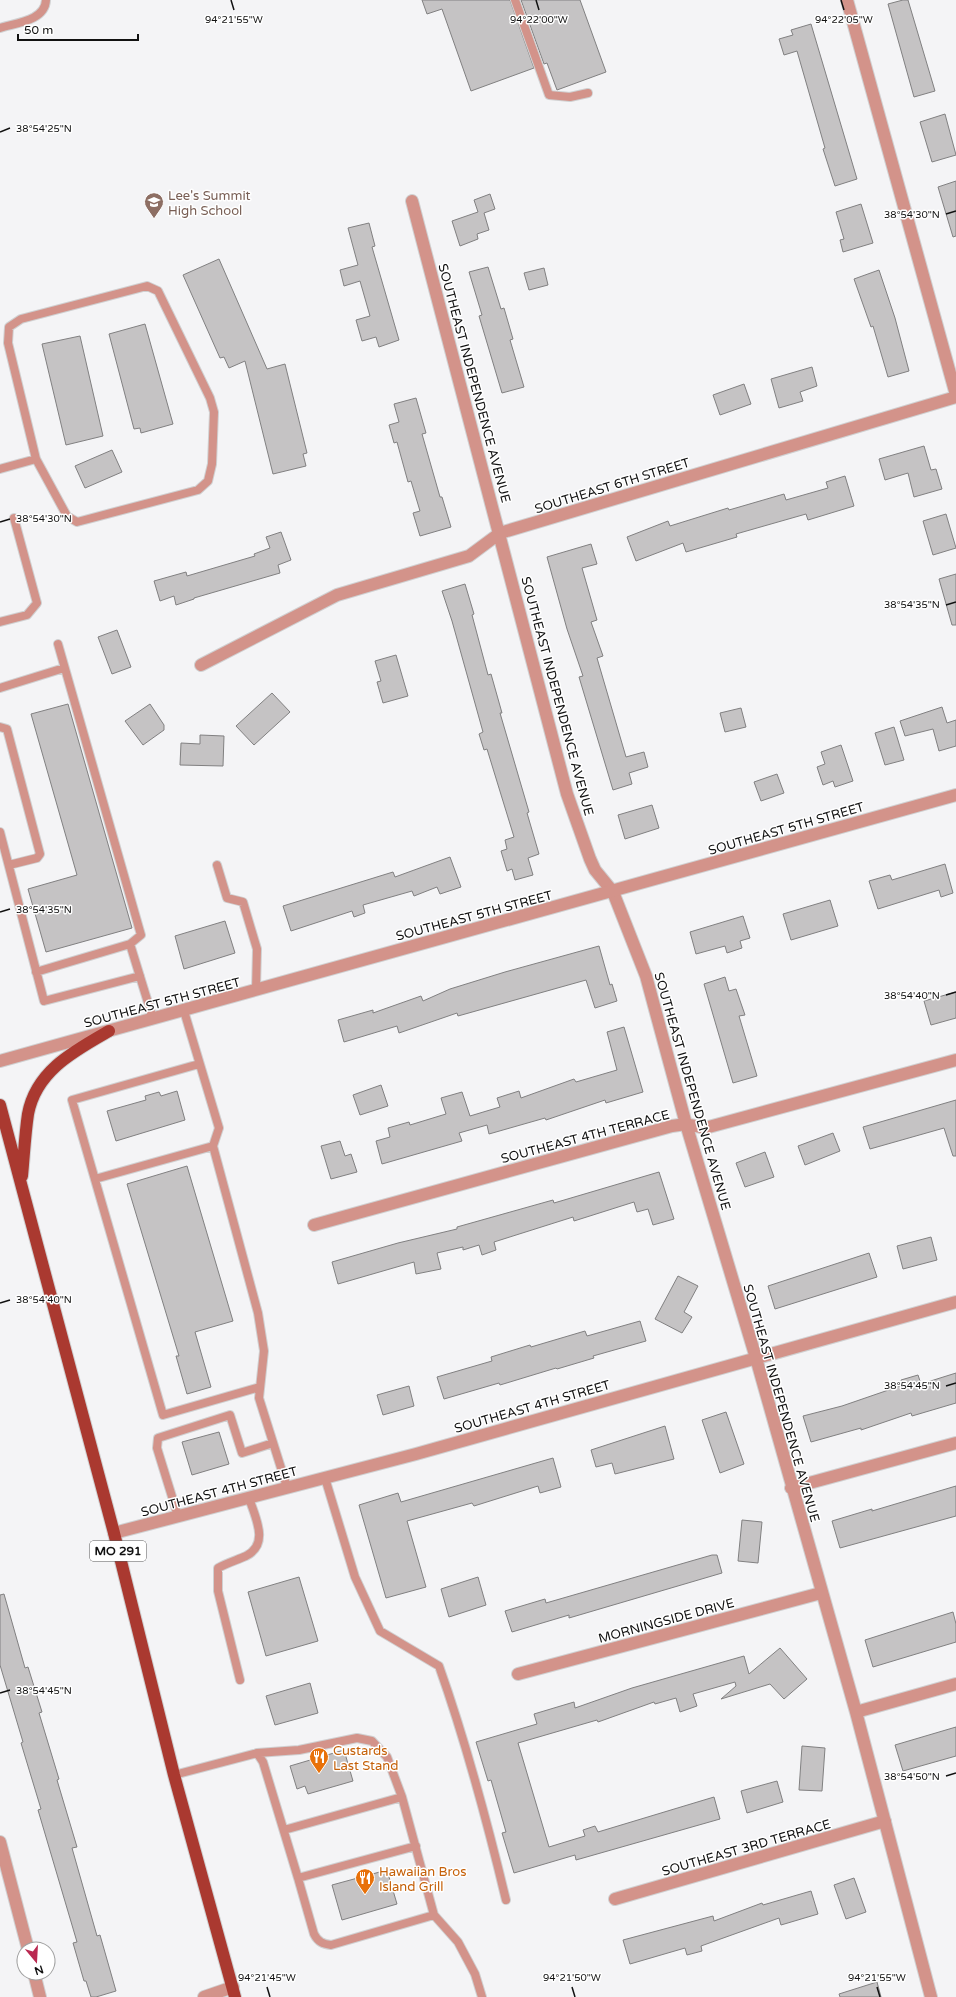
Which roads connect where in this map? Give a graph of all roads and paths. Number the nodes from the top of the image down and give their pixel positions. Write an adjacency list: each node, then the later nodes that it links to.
1 (46, 0): 4 (lane)
2 (515, 0): 5 (lane)
3 (847, 0): 7 (street)
4 (0, 28)
5 (588, 93)
6 (412, 201): 11 (street, SOUTHEAST INDEPENDENCE AVENUE)
7 (956, 396): 11 (street, SOUTHEAST 6TH STREET)
8 (36, 459): 8 (lane); 9 (lane)
9 (0, 469)
10 (14, 518): 12 (lane)
11 (500, 533): 14 (street, SOUTHEAST 6TH STREET); 22 (street, SOUTHEAST INDEPENDENCE AVENUE)
12 (0, 622)
13 (58, 644): 15 (lane)
14 (201, 666)
15 (64, 668): 16 (lane); 23 (lane)
16 (0, 688)
17 (0, 727): 20 (lane)
18 (956, 795): 22 (street, SOUTHEAST 5TH STREET)
19 (0, 832): 20 (lane)
20 (9, 865): 24 (lane)
21 (217, 865): 26 (lane)
22 (613, 892): 26 (street, SOUTHEAST 5TH STREET); 34 (street, SOUTHEAST INDEPENDENCE AVENUE)
23 (130, 944): 24 (lane); 25 (lane)
24 (36, 972): 25 (lane)
25 (140, 976): 28 (lane)
26 (256, 990): 27 (street, SOUTHEAST 5TH STREET)
27 (184, 1011): 28 (street, SOUTHEAST 5TH STREET); 32 (lane)
28 (153, 1018): 29 (street, SOUTHEAST 5TH STREET)
29 (109, 1031): 31 (street, SOUTHEAST 5TH STREET); 37 (main road)
30 (956, 1060): 34 (street, SOUTHEAST 4TH TERRACE)
31 (0, 1062)
32 (199, 1064): 35 (lane); 36 (lane)
33 (0, 1105): 37 (main road, MO 291)
34 (686, 1124): 38 (street, SOUTHEAST 4TH TERRACE); 40 (street, SOUTHEAST INDEPENDENCE AVENUE)
35 (213, 1146): 36 (lane); 41 (lane)
36 (95, 1179): 41 (lane)
37 (21, 1183): 49 (main road, MO 291)
38 (314, 1225)
39 (956, 1302): 40 (street, SOUTHEAST 4TH STREET)
40 (756, 1358): 44 (street, SOUTHEAST 4TH STREET); 46 (street, SOUTHEAST INDEPENDENCE AVENUE)
41 (260, 1387): 42 (lane)
42 (273, 1443): 45 (lane); 48 (lane)
43 (956, 1443): 46 (street)
44 (325, 1478): 45 (street, SOUTHEAST 4TH STREET); 63 (lane)
45 (287, 1487): 47 (street, SOUTHEAST 4TH STREET)
46 (791, 1488): 50 (street, SOUTHEAST INDEPENDENCE AVENUE)
47 (249, 1498): 48 (street, SOUTHEAST 4TH STREET); 52 (lane)
48 (178, 1516): 49 (street, SOUTHEAST 4TH STREET)
49 (114, 1533): 56 (main road, MO 291)
50 (821, 1593): 51 (street, MORNINGSIDE DRIVE); 54 (street, SOUTHEAST INDEPENDENCE AVENUE)
51 (518, 1674)
52 (240, 1680)
53 (956, 1684): 54 (street)
54 (856, 1712): 58 (street, SOUTHEAST INDEPENDENCE AVENUE)
55 (257, 1753): 56 (lane); 57 (lane); 59 (lane)
56 (174, 1775): 68 (main road, MO 291)
57 (402, 1797): 59 (lane); 61 (lane)
58 (885, 1821): 64 (street, SOUTHEAST 3RD TERRACE); 72 (street, SOUTHEAST INDEPENDENCE AVENUE)
59 (284, 1830): 62 (lane)
60 (0, 1842): 66 (street)
61 (416, 1846): 62 (lane); 65 (lane)
62 (298, 1878): 65 (lane)
63 (506, 1900)
64 (615, 1900)
65 (434, 1915): 71 (lane)
66 (26, 1941)
67 (36, 1981): 69 (street)
68 (234, 1992): 70 (street)
69 (40, 1997)
70 (204, 1997)
71 (482, 1997)
72 (931, 1997)

